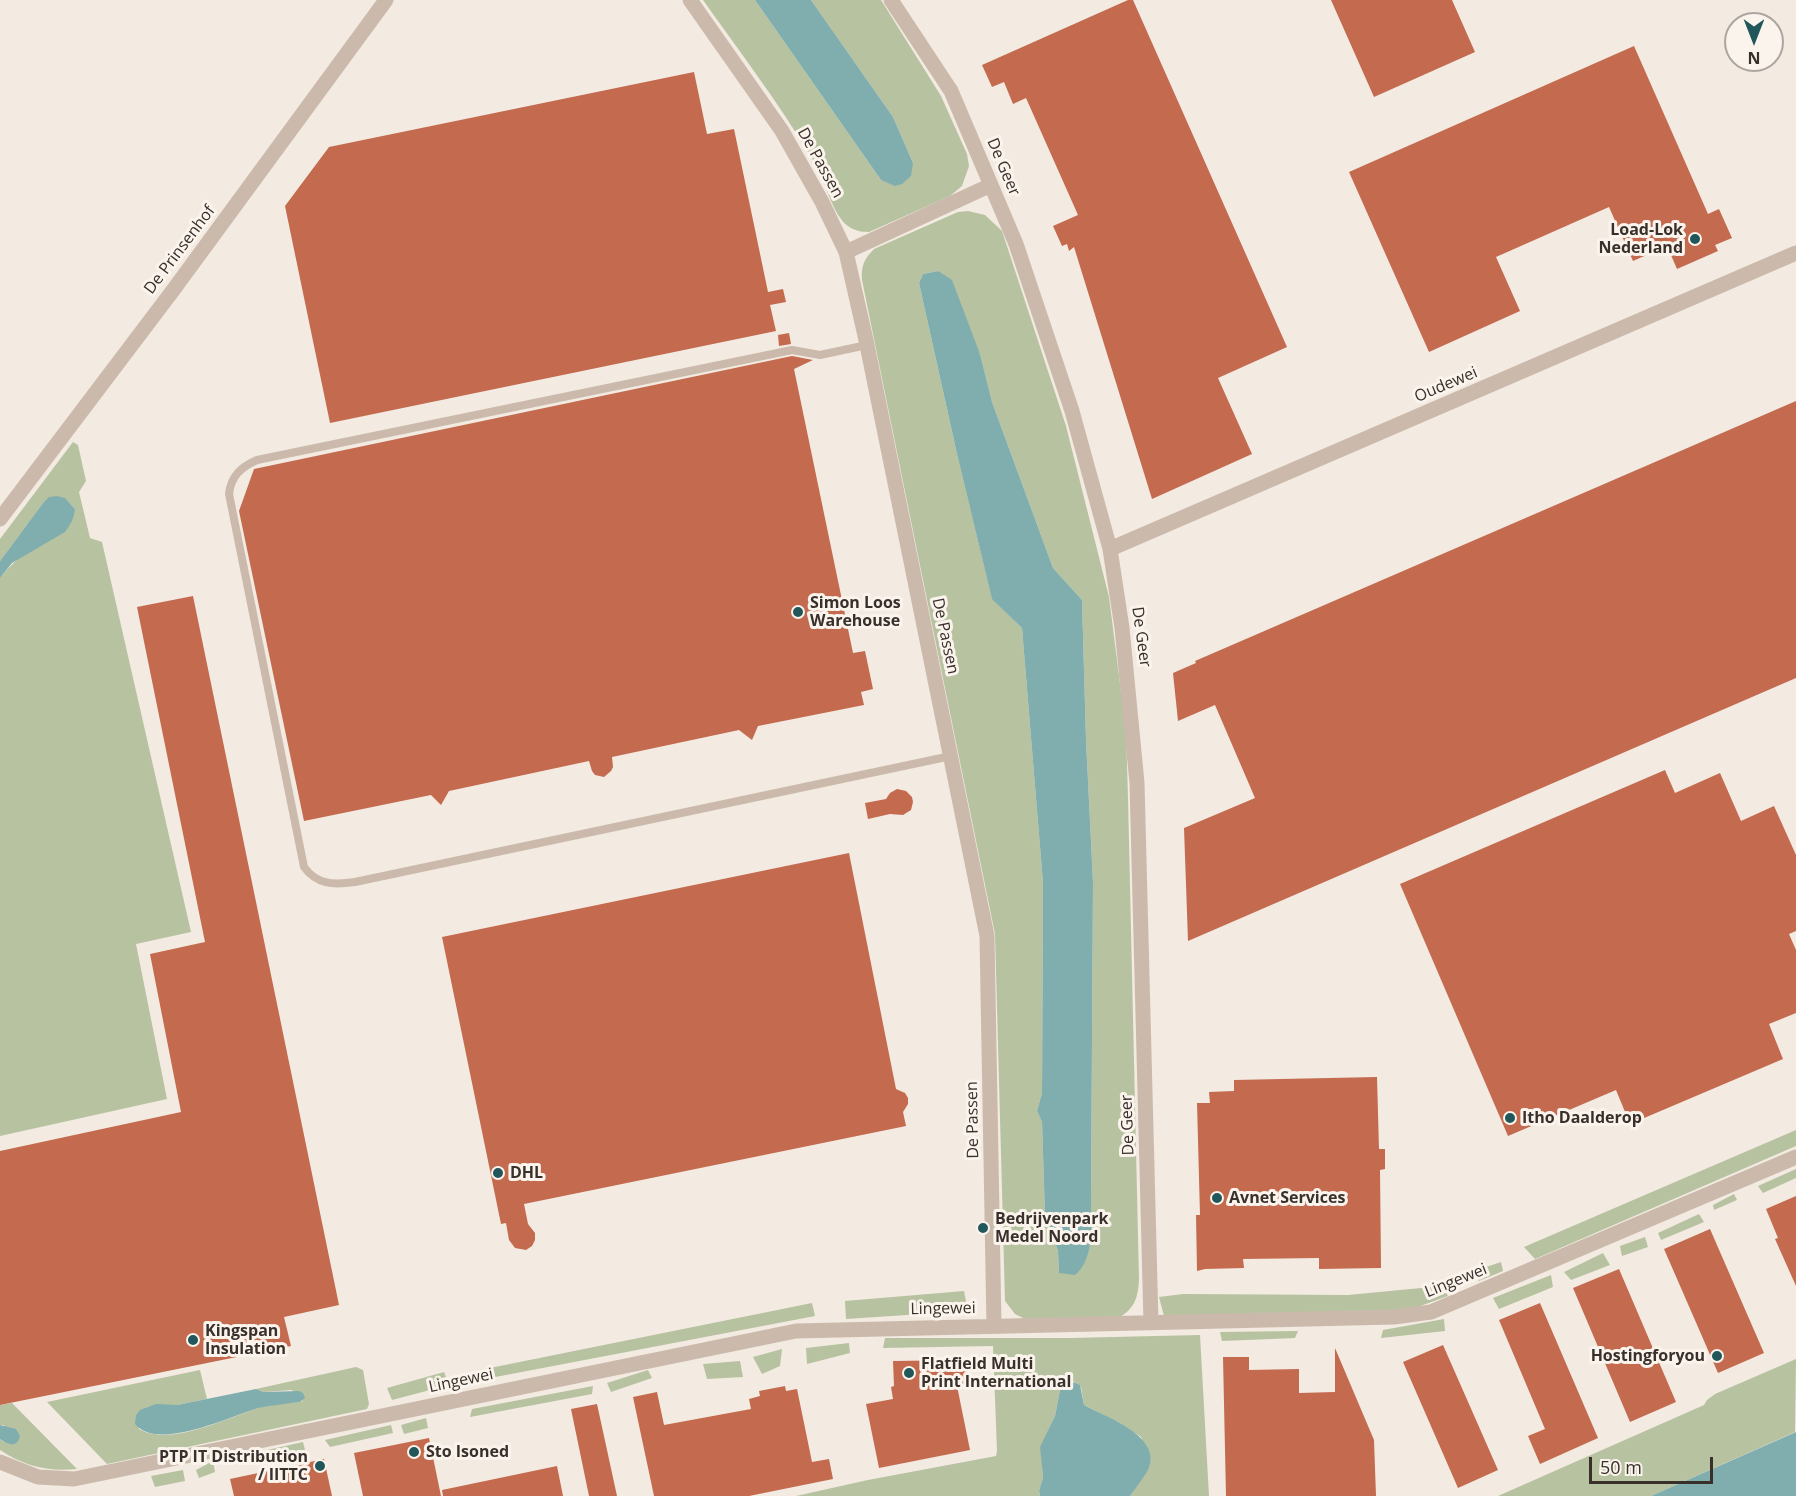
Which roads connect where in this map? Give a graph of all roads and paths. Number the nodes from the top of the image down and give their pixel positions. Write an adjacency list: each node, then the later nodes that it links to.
1 (386, 0): 8 (street, De Prinsenhof)
2 (690, 0): 5 (street, De Passen)
3 (891, 0): 4 (street, De Geer)
4 (991, 185): 5 (street); 9 (street, De Geer)
5 (846, 252): 7 (street, De Passen)
6 (1796, 254): 9 (street, Oudewei)
7 (867, 345): 10 (street, De Passen); 10 (lane)
8 (0, 519)
9 (1110, 549): 12 (street, De Geer)
10 (951, 756): 13 (street, De Passen)
11 (1796, 1157): 12 (street, Lingewei)
12 (1151, 1323): 13 (street, Lingewei)
13 (994, 1326): 14 (street, Lingewei)
14 (0, 1462)

